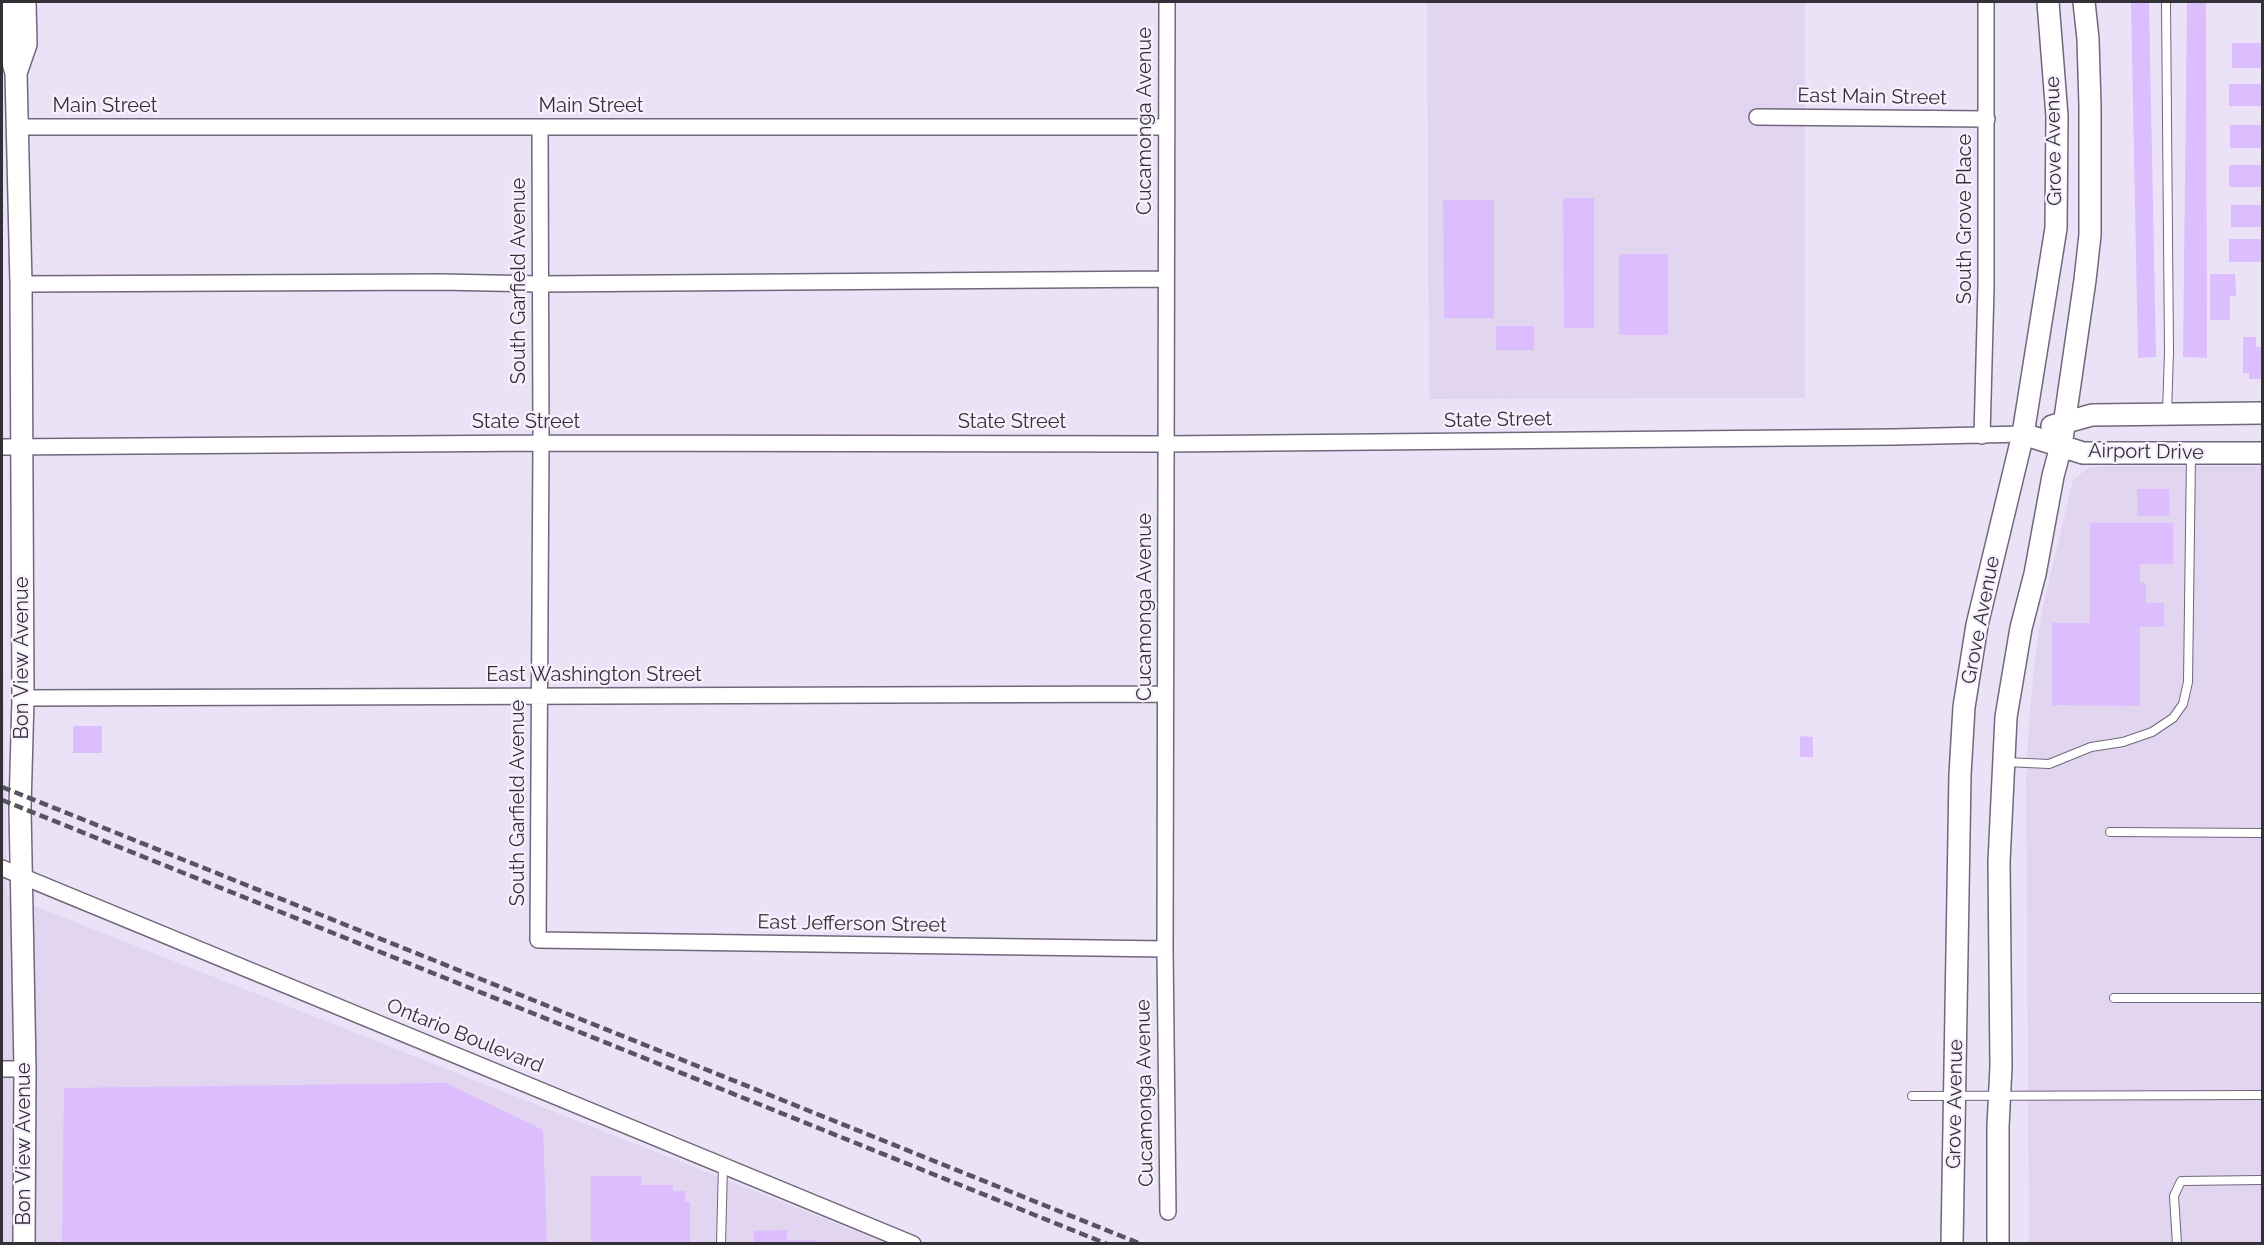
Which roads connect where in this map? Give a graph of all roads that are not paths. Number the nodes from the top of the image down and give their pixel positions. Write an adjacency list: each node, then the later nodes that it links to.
1 (8, 2): 8 (main road, Bon View Avenue)
2 (25, 2): 8 (main road, Bon View Avenue)
3 (1167, 2): 13 (street, Cucamonga Avenue)
4 (1986, 2): 10 (street, South Grove Place)
5 (2048, 2): 20 (main road, Grove Avenue)
6 (2084, 2): 19 (main road, Grove Avenue)
7 (2166, 2): 18 (lane)
8 (16, 73): 11 (main road, Bon View Avenue)
9 (1757, 117): 10 (street, East Main Street)
10 (1987, 119): 21 (street, South Grove Place)
11 (17, 127): 12 (street, Main Street); 15 (main road, Bon View Avenue)
12 (540, 127): 13 (street, Main Street); 16 (street, South Garfield Avenue)
13 (1166, 127): 14 (street, Cucamonga Avenue)
14 (1166, 279): 16 (street); 23 (street, Cucamonga Avenue)
15 (21, 284): 16 (street); 25 (main road, Bon View Avenue)
16 (540, 284): 22 (street, South Garfield Avenue)
17 (2262, 413): 18 (main road, Airport Drive)
18 (2167, 414): 19 (main road, Airport Drive)
19 (2064, 423): 20 (main road, Airport Drive); 24 (main road, Grove Avenue)
20 (2023, 434): 21 (street, State Street); 24 (main road, Airport Drive); 44 (main road, Grove Avenue)
21 (1982, 436): 23 (street, State Street)
22 (540, 443): 23 (street, State Street); 25 (street, State Street); 29 (street, South Garfield Avenue)
23 (1166, 444): 28 (street, Cucamonga Avenue)
24 (2061, 446): 26 (main road, Airport Drive); 31 (main road, Grove Avenue)
25 (11, 448): 30 (main road, Bon View Avenue)
26 (2192, 453): 27 (main road, Airport Drive); 31 (lane)
27 (2262, 453)
28 (1165, 694): 29 (street, East Washington Street); 37 (street, Cucamonga Avenue)
29 (539, 696): 30 (street, East Washington Street); 36 (street, South Garfield Avenue)
30 (23, 698): 35 (main road, Bon View Avenue)
31 (2004, 762): 45 (main road, Grove Avenue)
32 (2110, 832): 33 (lane)
33 (2262, 833)
34 (2, 868): 35 (street, Ontario Boulevard)
35 (22, 877): 41 (main road, Bon View Avenue); 46 (street, Ontario Boulevard)
36 (538, 940): 37 (street, East Jefferson Street)
37 (1165, 949): 48 (street, Cucamonga Avenue)
38 (2114, 998): 39 (lane)
39 (2262, 998)
40 (2, 1069): 41 (street)
41 (25, 1069): 49 (main road, Bon View Avenue)
42 (2262, 1095): 45 (lane)
43 (1912, 1096): 44 (lane)
44 (1955, 1096): 45 (lane); 52 (main road, Grove Avenue)
45 (2001, 1096): 53 (main road, Grove Avenue)
46 (723, 1165): 50 (lane); 51 (street, Ontario Boulevard)
47 (2262, 1180): 54 (lane)
48 (1167, 1212)
49 (24, 1244)
50 (721, 1244)
51 (913, 1244)
52 (1952, 1244)
53 (1998, 1244)
54 (2177, 1244)

